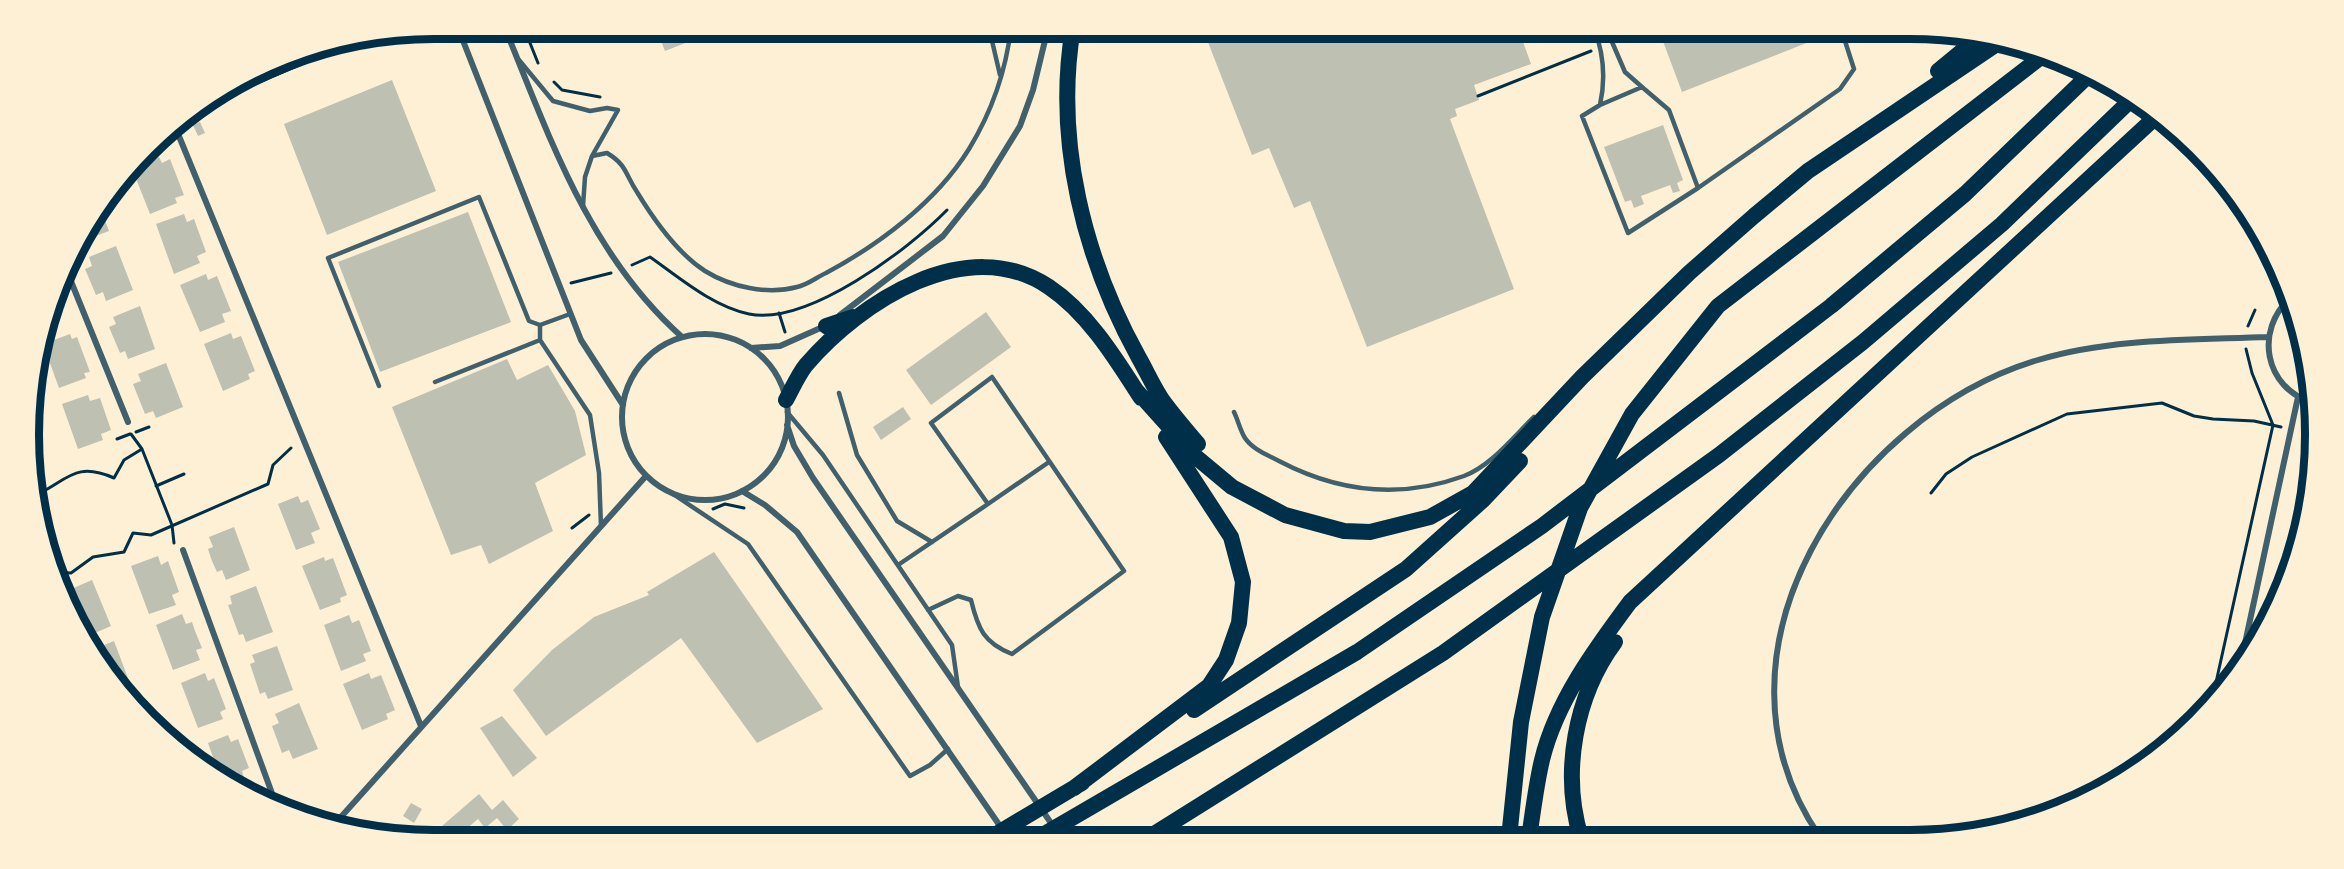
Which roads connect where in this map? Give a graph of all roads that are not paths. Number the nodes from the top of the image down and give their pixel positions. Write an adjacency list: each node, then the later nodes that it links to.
1 (462, 39): 27 (street)
2 (509, 39): 12 (street)
3 (991, 39): 14 (lane)
4 (1009, 39): 14 (lane)
5 (1045, 39): 30 (street)
6 (1071, 39): 50 (highway)
7 (1598, 39): 18 (lane)
8 (1611, 39): 16 (lane)
9 (1845, 41): 23 (lane)
10 (1971, 44): 19 (highway)
11 (1990, 48): 19 (highway)
12 (516, 55): 22 (lane); 24 (street)
13 (2037, 60): 72 (highway)
14 (1000, 77): 22 (lane)
15 (2084, 80): 69 (highway)
16 (1642, 87): 18 (lane); 23 (lane)
17 (2126, 104): 71 (highway)
18 (1600, 105): 23 (lane)
19 (1881, 121): 31 (highway)
20 (2151, 122): 56 (highway)
21 (178, 134): 62 (street)
22 (592, 156): 24 (lane)
23 (1698, 188)
24 (583, 208): 32 (street)
25 (70, 280): 46 (street)
26 (2284, 306): 33 (street)
27 (570, 314): 29 (lane); 43 (street)
28 (857, 315): 30 (highway); 39 (highway); 44 (highway)
29 (540, 325): 34 (lane); 38 (lane)
30 (826, 326): 35 (street)
31 (1629, 332): 36 (highway); 64 (highway)
32 (682, 336): 35 (street); 43 (street)
33 (2267, 337): 41 (street); 75 (street)
34 (540, 340): 37 (lane); 54 (lane)
35 (751, 348): 44 (street)
36 (1582, 377): 45 (lane); 50 (highway)
37 (435, 382)
38 (379, 386)
39 (1135, 389): 50 (highway); 64 (highway)
40 (839, 393): 55 (lane)
41 (2298, 397): 42 (street); 60 (street)
42 (2303, 399)
43 (623, 405): 49 (street)
44 (787, 406): 47 (street); 58 (lane)
45 (1234, 412)
46 (128, 422)
47 (787, 424): 51 (street); 61 (street)
48 (1049, 462): 53 (lane); 53 (lane); 59 (lane)
49 (646, 476): 52 (street); 54 (street)
50 (1232, 487)
51 (742, 491): 52 (street); 63 (street)
52 (670, 492): 63 (lane)
53 (988, 504): 55 (lane)
54 (601, 526): 62 (street)
55 (932, 542): 58 (lane)
56 (1687, 549): 73 (highway); 74 (highway)
57 (183, 550): 65 (street)
58 (898, 565): 59 (lane)
59 (928, 610): 61 (lane)
60 (2245, 643)
61 (958, 687): 70 (street)
62 (421, 726): 66 (street)
63 (948, 749): 68 (street)
64 (1074, 788): 67 (highway)
65 (273, 795)
66 (340, 819)
67 (1003, 830)
68 (1003, 830)
69 (1051, 830)
70 (1056, 830)
71 (1160, 830)
72 (1510, 830)
73 (1530, 830)
74 (1579, 830)
75 (1815, 830)

